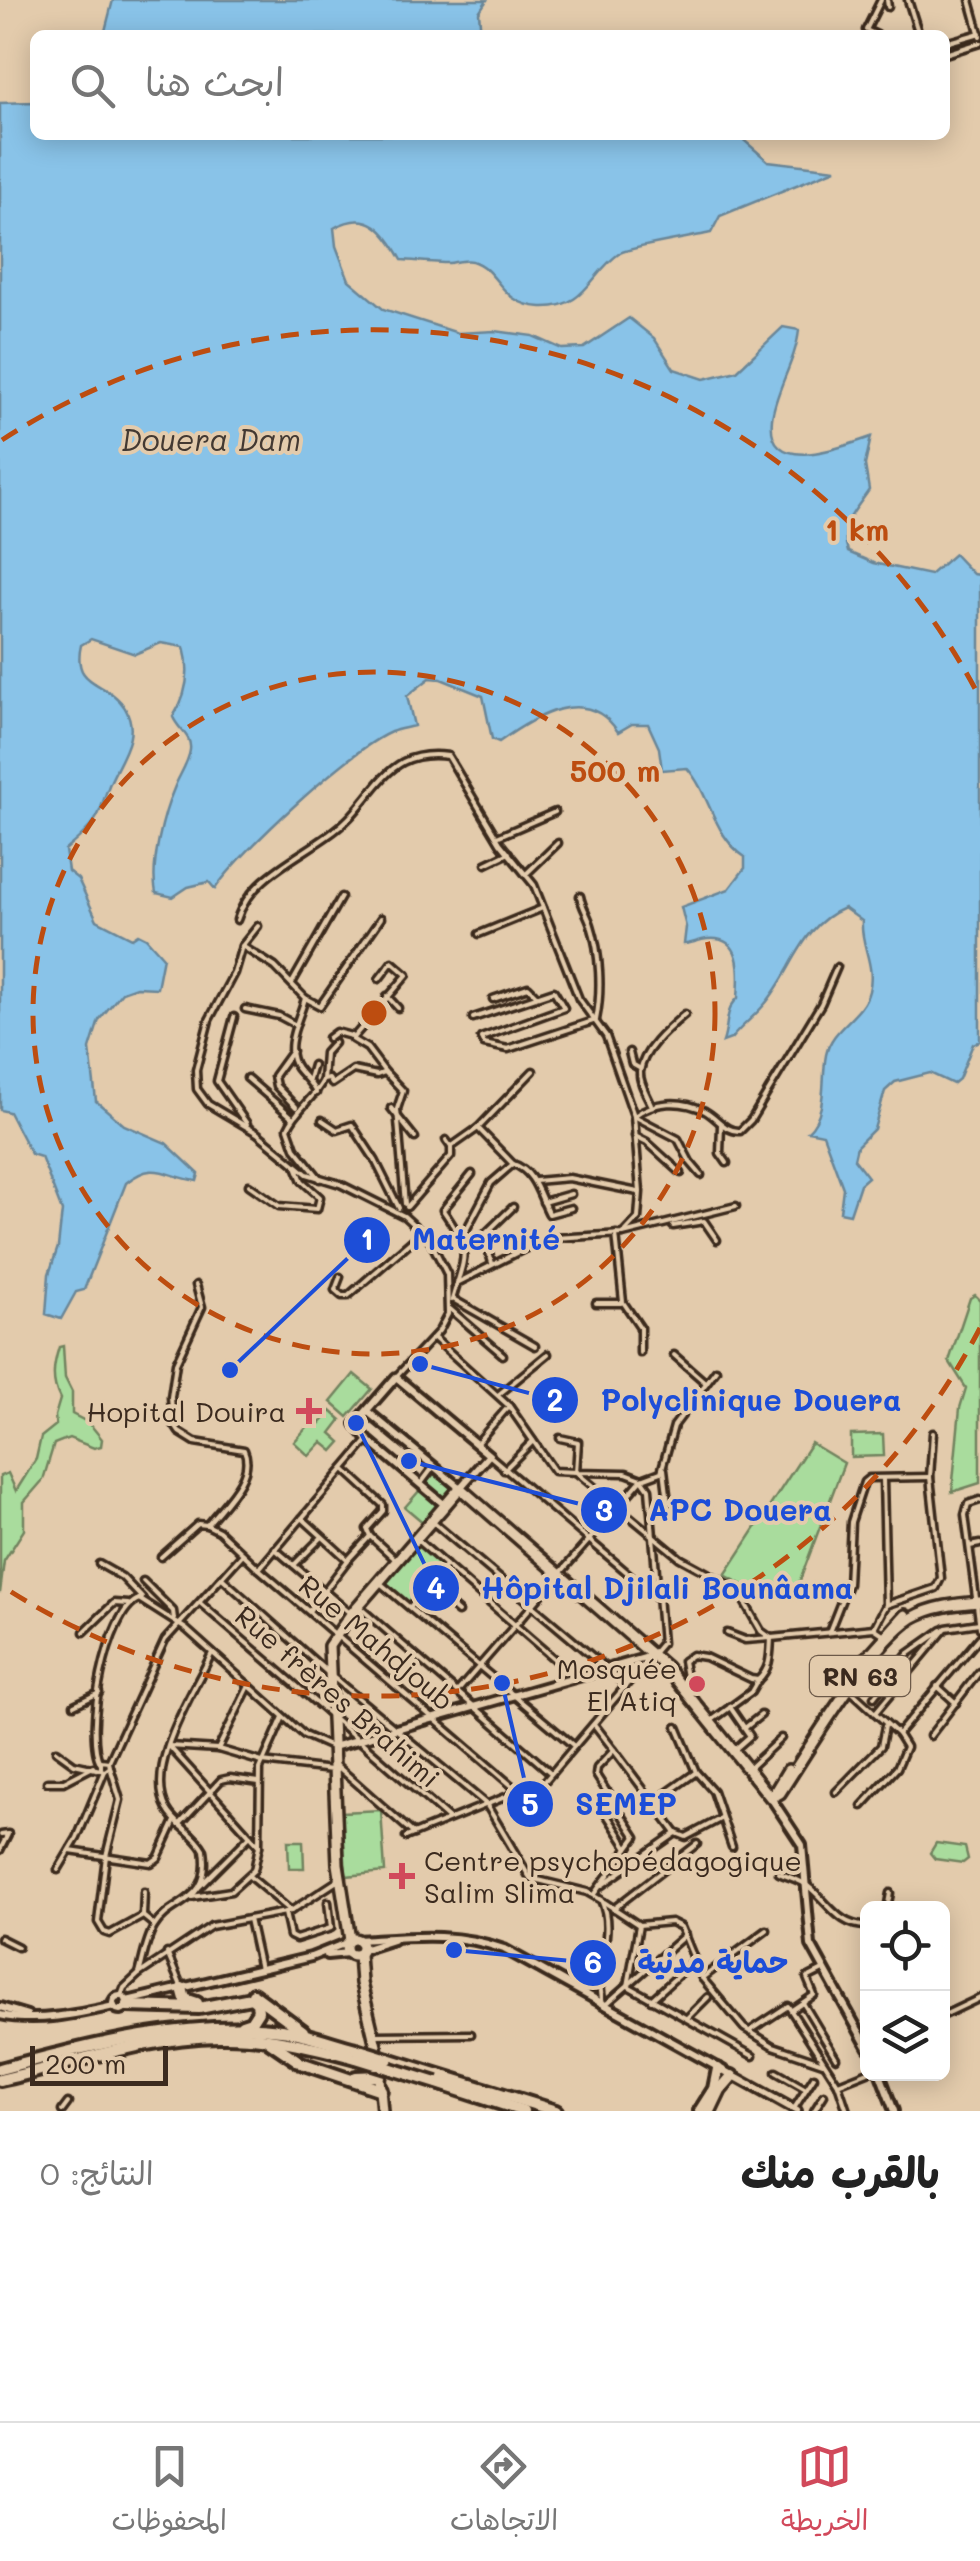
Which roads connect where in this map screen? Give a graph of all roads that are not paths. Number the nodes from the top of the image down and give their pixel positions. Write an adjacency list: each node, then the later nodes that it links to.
1 (908, 0): 5 (street)
2 (970, 0): 6 (street)
3 (886, 2): 4 (street)
4 (866, 30)
5 (917, 30)
6 (980, 37): 7 (street); 8 (street)
7 (950, 42)
8 (950, 52)
9 (554, 812): 10 (street)
10 (496, 837): 12 (street); 19 (street)
11 (558, 842): 14 (street)
12 (508, 853): 13 (street); 14 (street)
13 (486, 864)
14 (526, 874): 17 (street)
15 (341, 896): 25 (street)
16 (580, 896): 35 (street)
17 (543, 908): 21 (street); 35 (street)
18 (381, 918): 28 (street)
19 (237, 920)
20 (258, 926): 22 (street)
21 (479, 934)
22 (242, 946): 25 (street); 58 (street)
23 (837, 967): 57 (street)
24 (379, 979): 27 (street)
25 (292, 983): 28 (street)
26 (536, 995): 29 (street); 34 (street); 35 (street)
27 (387, 996): 31 (street); 37 (street)
28 (305, 998): 36 (street)
29 (493, 1000)
30 (245, 1008): 36 (street)
31 (398, 1008)
32 (685, 1014): 43 (street)
33 (234, 1017): 58 (street)
34 (472, 1018)
35 (596, 1020): 54 (street)
36 (296, 1025): 40 (street)
37 (352, 1036): 38 (street); 45 (street)
38 (328, 1038)
39 (334, 1043): 48 (street)
40 (292, 1052): 47 (street); 52 (street)
41 (629, 1052): 43 (street)
42 (314, 1064): 47 (street)
43 (640, 1069): 50 (street)
44 (534, 1071): 59 (street)
45 (385, 1072): 48 (street); 53 (street)
46 (247, 1078): 55 (street)
47 (309, 1079): 49 (street)
48 (323, 1080): 49 (street)
49 (316, 1093): 52 (street)
50 (650, 1104): 54 (street); 57 (street)
51 (392, 1108): 53 (street)
52 (297, 1109): 55 (street)
53 (398, 1114): 61 (street); 77 (street)
54 (634, 1116): 60 (street); 67 (street)
55 (293, 1118): 68 (street)
56 (322, 1120): 77 (street)
57 (721, 1123): 64 (street)
58 (250, 1128): 62 (street)
59 (478, 1128): 63 (street); 77 (street)
60 (635, 1136): 65 (street); 71 (street)
61 (415, 1138)
62 (294, 1161): 68 (street); 70 (street)
63 (512, 1164): 69 (street); 81 (street)
64 (726, 1164)
65 (681, 1173)
66 (472, 1174): 81 (street)
67 (701, 1175)
68 (320, 1179): 77 (street)
69 (535, 1181): 71 (street); 73 (street)
70 (249, 1185)
71 (640, 1192): 80 (street)
72 (571, 1194): 73 (street)
73 (543, 1202): 76 (street)
74 (736, 1206): 78 (street)
75 (513, 1207): 83 (street)
76 (572, 1208)
77 (401, 1209): 79 (street)
78 (667, 1225): 80 (street); 82 (street)
79 (423, 1231): 84 (street); 90 (street)
80 (620, 1234): 83 (street); 88 (street)
81 (462, 1238): 85 (street)
82 (717, 1240)
83 (493, 1264): 85 (street)
84 (340, 1276)
85 (457, 1283): 87 (street)
86 (196, 1285): 125 (street)
87 (452, 1299): 90 (street); 92 (street)
88 (623, 1302): 89 (street); 93 (street)
89 (596, 1303)
90 (449, 1311): 91 (street); 95 (street)
91 (433, 1337): 98 (street); 100 (street)
92 (535, 1346)
93 (640, 1353)
94 (548, 1354): 100 (street)
95 (504, 1355)
96 (674, 1355): 99 (street)
97 (716, 1370): 99 (street)
98 (396, 1377): 102 (main road); 107 (main road)
99 (706, 1383): 111 (street)
100 (498, 1395): 101 (street)
101 (508, 1406): 106 (street); 107 (street)
102 (367, 1411): 105 (main road); 109 (main road)
103 (932, 1433): 114 (street)
104 (560, 1438): 113 (street)
105 (368, 1440): 110 (street); 117 (main road)
106 (533, 1441): 112 (street); 113 (street)
107 (475, 1444): 108 (main road)
108 (489, 1456): 112 (street); 118 (main road)
109 (434, 1466): 117 (street); 118 (main road)
110 (344, 1469): 123 (street); 127 (street)
111 (664, 1469): 116 (street); 120 (street)
112 (504, 1470): 130 (street)
113 (576, 1472): 116 (street); 122 (street)
114 (930, 1477): 115 (street); 153 (street)
115 (883, 1478): 153 (street); 165 (street)
116 (642, 1479): 122 (street); 128 (street)
117 (421, 1483): 121 (main road)
118 (460, 1488): 121 (main road); 142 (main road)
119 (980, 1500): 132 (street)
120 (668, 1502)
121 (446, 1507): 124 (main road)
122 (615, 1508): 128 (street); 130 (street)
123 (302, 1518): 126 (street); 133 (street)
124 (432, 1521): 129 (main road); 155 (street)
125 (206, 1525): 134 (street, Rue Mahdjoub); 135 (street)
126 (322, 1536): 136 (street); 139 (street)
127 (370, 1536): 136 (street); 137 (street)
128 (651, 1537): 148 (street); 169 (street)
129 (417, 1540): 137 (main road); 140 (street)
130 (587, 1540): 142 (street); 148 (street)
131 (980, 1544): 132 (street)
132 (970, 1546): 149 (street)
133 (276, 1549): 139 (street); 141 (street)
134 (243, 1554): 141 (street, Rue Mahdjoub); 143 (street)
135 (161, 1557)
136 (348, 1560): 147 (street)
137 (398, 1561): 145 (main road)
138 (99, 1564): 150 (street)
139 (294, 1565): 147 (street)
140 (446, 1565): 146 (street); 160 (street)
141 (259, 1568): 157 (street, Rue Mahdjoub)
142 (558, 1573): 155 (street); 172 (main road)
143 (222, 1578): 151 (street); 176 (street)
144 (144, 1581): 159 (street)
145 (379, 1582): 154 (street); 156 (main road)
146 (428, 1586): 154 (street); 158 (street)
147 (324, 1592): 156 (street); 157 (street)
148 (656, 1597): 172 (street)
149 (978, 1599): 161 (street); 168 (main road)
150 (144, 1600): 152 (street); 159 (street)
151 (200, 1603): 159 (street); 194 (street, Rue frères Brahimi)
152 (129, 1604): 164 (street); 185 (street)
153 (886, 1606): 162 (street)
154 (410, 1607): 173 (street)
155 (530, 1607): 160 (street); 174 (street)
156 (354, 1610): 166 (main road); 183 (street)
157 (309, 1611): 166 (street, Rue Mahdjoub)
158 (458, 1612)
159 (177, 1623): 171 (street); 215 (street)
160 (516, 1624): 173 (street); 177 (street)
161 (980, 1626): 163 (street)
162 (874, 1628): 165 (street); 168 (street)
163 (946, 1628): 187 (street); 192 (street)
164 (84, 1632)
165 (828, 1632): 169 (street)
166 (335, 1633): 176 (main road); 196 (street, Rue Mahdjoub)
167 (727, 1633): 169 (street)
168 (887, 1637): 182 (main road, RN 63); 227 (main road)
169 (770, 1638): 178 (street)
170 (980, 1638): 181 (street)
171 (212, 1653): 180 (street); 207 (street)
172 (653, 1655): 174 (main road); 179 (street); 184 (main road)
173 (479, 1666): 183 (street); 186 (street)
174 (607, 1670): 177 (main road); 179 (street)
175 (980, 1672): 188 (street)
176 (328, 1673): 194 (main road); 202 (street)
177 (577, 1678): 186 (main road)
178 (758, 1680): 184 (street); 190 (street)
179 (624, 1684): 198 (street)
180 (248, 1686): 195 (street); 210 (street)
181 (937, 1686): 188 (street); 203 (street)
182 (850, 1690): 192 (street); 227 (main road, RN 63)
183 (456, 1692): 191 (street)
184 (689, 1692): 197 (main road)
185 (99, 1693): 189 (street); 215 (street)
186 (514, 1696): 191 (main road); 208 (street)
187 (874, 1697)
188 (956, 1703): 204 (street)
189 (74, 1705)
190 (730, 1707): 197 (street); 201 (street)
191 (474, 1708): 196 (main road); 220 (street)
192 (875, 1713): 199 (street)
193 (761, 1715): 201 (street)
194 (330, 1716): 206 (street, Rue frères Brahimi); 209 (main road)
195 (283, 1717): 209 (street); 214 (street)
196 (437, 1718): 202 (main road); 223 (street, Rue Mahdjoub)
197 (711, 1722): 213 (main road)
198 (594, 1724): 208 (street); 211 (street)
199 (886, 1724): 203 (street); 224 (street)
200 (676, 1727): 219 (street)
201 (746, 1727): 213 (street)
202 (398, 1728): 206 (main road); 230 (street)
203 (898, 1734): 231 (street)
204 (930, 1736)
205 (780, 1738): 218 (street)
206 (359, 1739): 209 (main road); 233 (street, Rue frères Brahimi)
207 (169, 1746): 210 (street); 225 (street); 235 (street)
208 (574, 1746): 220 (street)
209 (332, 1747): 216 (main road)
210 (218, 1749): 214 (street)
211 (614, 1750): 226 (street); 229 (street)
212 (56, 1751): 217 (street)
213 (734, 1751): 218 (main road)
214 (262, 1762): 216 (street); 222 (street)
215 (105, 1766): 217 (street); 246 (street); 247 (street)
216 (332, 1766): 237 (street); 251 (main road)
217 (93, 1767): 221 (street)
218 (748, 1769): 227 (main road)
219 (696, 1772): 229 (street); 234 (street)
220 (550, 1773): 223 (street)
221 (47, 1782)
222 (259, 1782): 225 (street); 242 (street)
223 (520, 1792): 230 (street)
224 (836, 1792)
225 (209, 1793): 235 (street); 239 (street)
226 (609, 1793): 228 (street); 245 (street)
227 (772, 1796): 252 (main road)
228 (598, 1801): 232 (street); 245 (street)
229 (654, 1802): 236 (street)
230 (486, 1804): 233 (street); 255 (street)
231 (862, 1806)
232 (582, 1811)
233 (450, 1819): 237 (street)
234 (720, 1819): 236 (street); 243 (street)
235 (177, 1823): 247 (street); 253 (street)
236 (676, 1833): 255 (street)
237 (414, 1834): 240 (street)
238 (1, 1835): 244 (street)
239 (250, 1836): 242 (street); 253 (street)
240 (406, 1837)
241 (697, 1844): 261 (street)
242 (259, 1846): 250 (street)
243 (732, 1846)
244 (0, 1850)
245 (630, 1850): 255 (street)
246 (70, 1851): 247 (street); 248 (street)
247 (106, 1856): 263 (street)
248 (58, 1870)
249 (779, 1873): 252 (street)
250 (249, 1876): 257 (street); 262 (street)
251 (340, 1878): 262 (street); 272 (main road)
252 (805, 1883): 267 (street); 276 (main road)
253 (196, 1889): 257 (street)
254 (144, 1892): 263 (street)
255 (595, 1892): 258 (street)
256 (890, 1893): 259 (street)
257 (192, 1897): 265 (street)
258 (600, 1900): 261 (street); 288 (street)
259 (889, 1901)
260 (328, 1902): 262 (street)
261 (613, 1909): 266 (street)
262 (288, 1912): 264 (street)
263 (143, 1916): 265 (street)
264 (249, 1920): 273 (street); 275 (street)
265 (154, 1925): 277 (street)
266 (639, 1925): 269 (street); 279 (street)
267 (860, 1927)
268 (767, 1930): 278 (street)
269 (686, 1936): 274 (street); 279 (street)
270 (0, 1938): 271 (street)
271 (18, 1947)
272 (354, 1947): 275 (main road); 288 (main road); 298 (main road)
273 (167, 1953): 277 (street); 280 (street)
274 (694, 1961): 278 (street); 283 (street)
275 (260, 1970): 280 (main road)
276 (824, 1970): 285 (street); 297 (main road)
277 (140, 1974): 284 (street)
278 (702, 1978): 295 (street)
279 (628, 1986): 283 (street); 288 (street)
280 (182, 1988): 284 (main road); 286 (highway)
281 (708, 1997): 293 (street)
282 (980, 1998): 290 (street)
283 (652, 2000): 293 (street)
284 (125, 2001): 286 (highway); 292 (main road)
285 (803, 2003): 289 (street); 303 (street)
286 (204, 2005): 294 (highway); 300 (highway)
287 (0, 2006): 292 (main road)
288 (604, 2006): 306 (main road)
289 (792, 2010): 295 (street); 304 (street)
290 (950, 2012)
291 (0, 2015): 292 (main road)
292 (27, 2015)
293 (686, 2019): 302 (street)
294 (226, 2028): 300 (highway); 305 (highway)
295 (750, 2031): 304 (street)
296 (472, 2034): 298 (street)
297 (860, 2034)
298 (374, 2035): 309 (main road)
299 (263, 2038): 300 (highway); 311 (highway); 316 (highway)
300 (313, 2042): 301 (highway); 309 (highway)
301 (356, 2054): 317 (highway, bridge); 325 (highway, bridge)
302 (753, 2056)
303 (836, 2058)
304 (823, 2064): 314 (street)
305 (0, 2069)
306 (718, 2069): 312 (main road); 326 (highway)
307 (776, 2072): 315 (street)
308 (860, 2075): 314 (street)
309 (379, 2076): 316 (main road)
310 (814, 2078): 315 (street)
311 (0, 2080)
312 (733, 2081): 320 (main road); 327 (highway)
313 (883, 2081): 330 (main road)
314 (838, 2084): 329 (street)
315 (806, 2089): 320 (street)
316 (381, 2090): 322 (main road)
317 (455, 2090): 323 (highway); 324 (highway)
318 (824, 2095): 328 (street)
319 (68, 2103): 321 (street)
320 (795, 2110)
321 (62, 2111)
322 (381, 2111)
323 (487, 2111)
324 (524, 2111)
325 (556, 2111)
326 (700, 2111)
327 (710, 2111)
328 (814, 2111)
329 (847, 2111)
330 (894, 2111)

